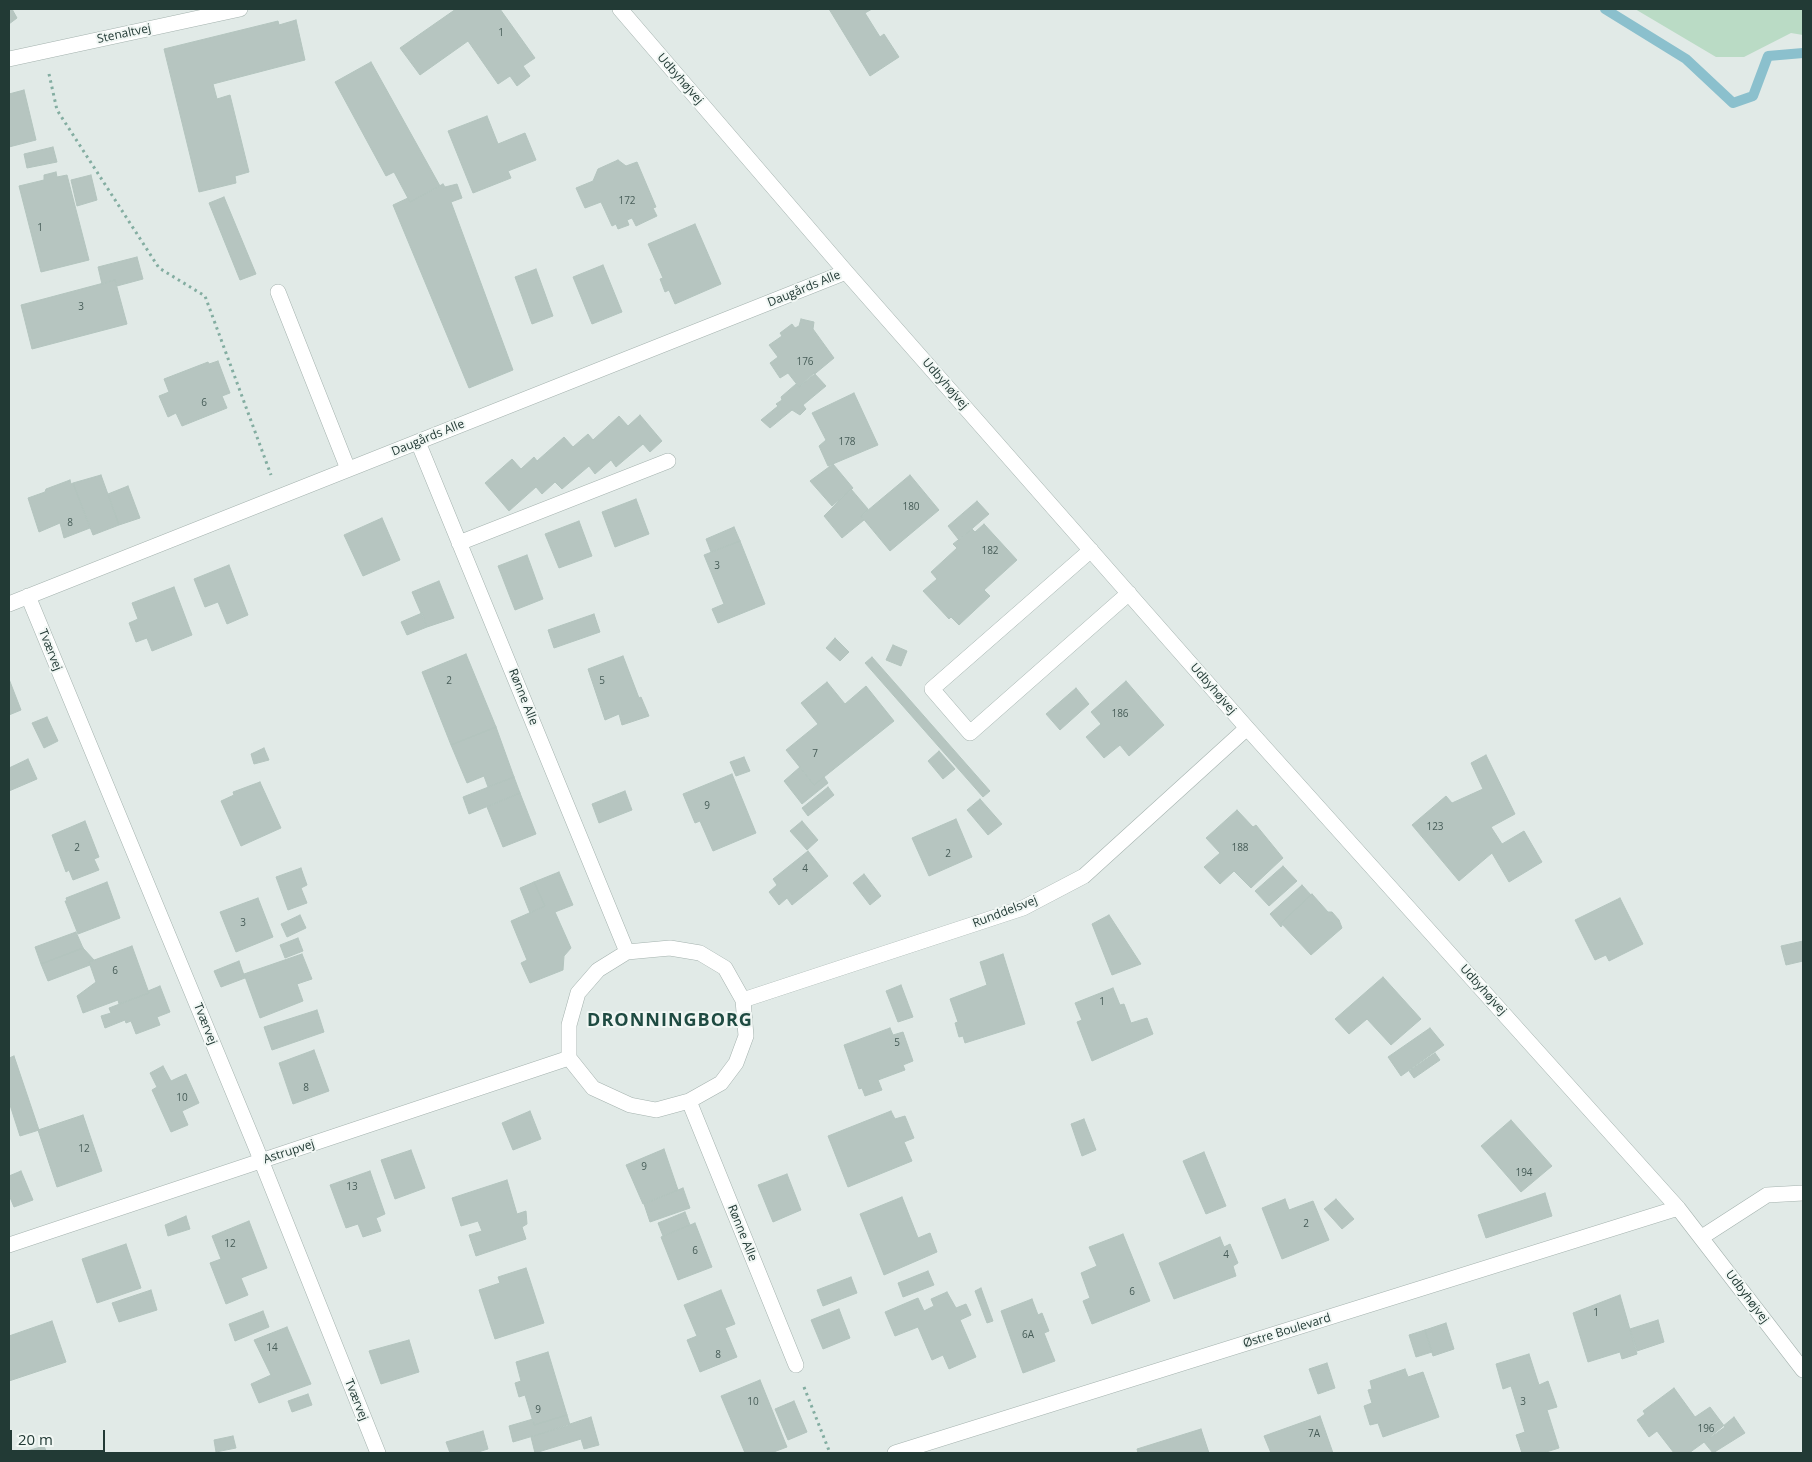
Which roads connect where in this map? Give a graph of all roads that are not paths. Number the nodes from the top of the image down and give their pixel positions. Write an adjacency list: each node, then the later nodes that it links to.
1 (240, 9): 3 (street, Stenaltvej)
2 (620, 9): 4 (street, Udbyhøjvej)
3 (9, 59)
4 (846, 272): 6 (street, Daugårds Alle); 10 (street, Udbyhøjvej)
5 (278, 292): 8 (street)
6 (418, 442): 8 (street, Daugårds Alle); 9 (street, Rønne Alle)
7 (668, 462): 9 (street)
8 (348, 469): 12 (street, Daugårds Alle)
9 (459, 543): 15 (street, Rønne Alle)
10 (1091, 550): 11 (street, Udbyhøjvej); 11 (street)
11 (1129, 593): 14 (street, Udbyhøjvej)
12 (28, 596): 13 (street, Daugårds Alle); 19 (street, Tværvej)
13 (9, 604)
14 (1247, 728): 16 (street, Runddelsvej); 21 (street, Udbyhøjvej)
15 (627, 952): 16 (street); 17 (street)
16 (743, 1000): 18 (street)
17 (569, 1058): 18 (street); 19 (street, Astrupvej)
18 (689, 1101): 24 (street, Rønne Alle)
19 (261, 1161): 23 (street, Astrupvej); 26 (street, Tværvej)
20 (1803, 1193): 22 (street)
21 (1678, 1208): 22 (street, Udbyhøjvej); 27 (street, Østre Boulevard)
22 (1702, 1237): 25 (street, Udbyhøjvej)
23 (9, 1245)
24 (796, 1365)
25 (1803, 1370)
26 (378, 1453)
27 (895, 1453)

